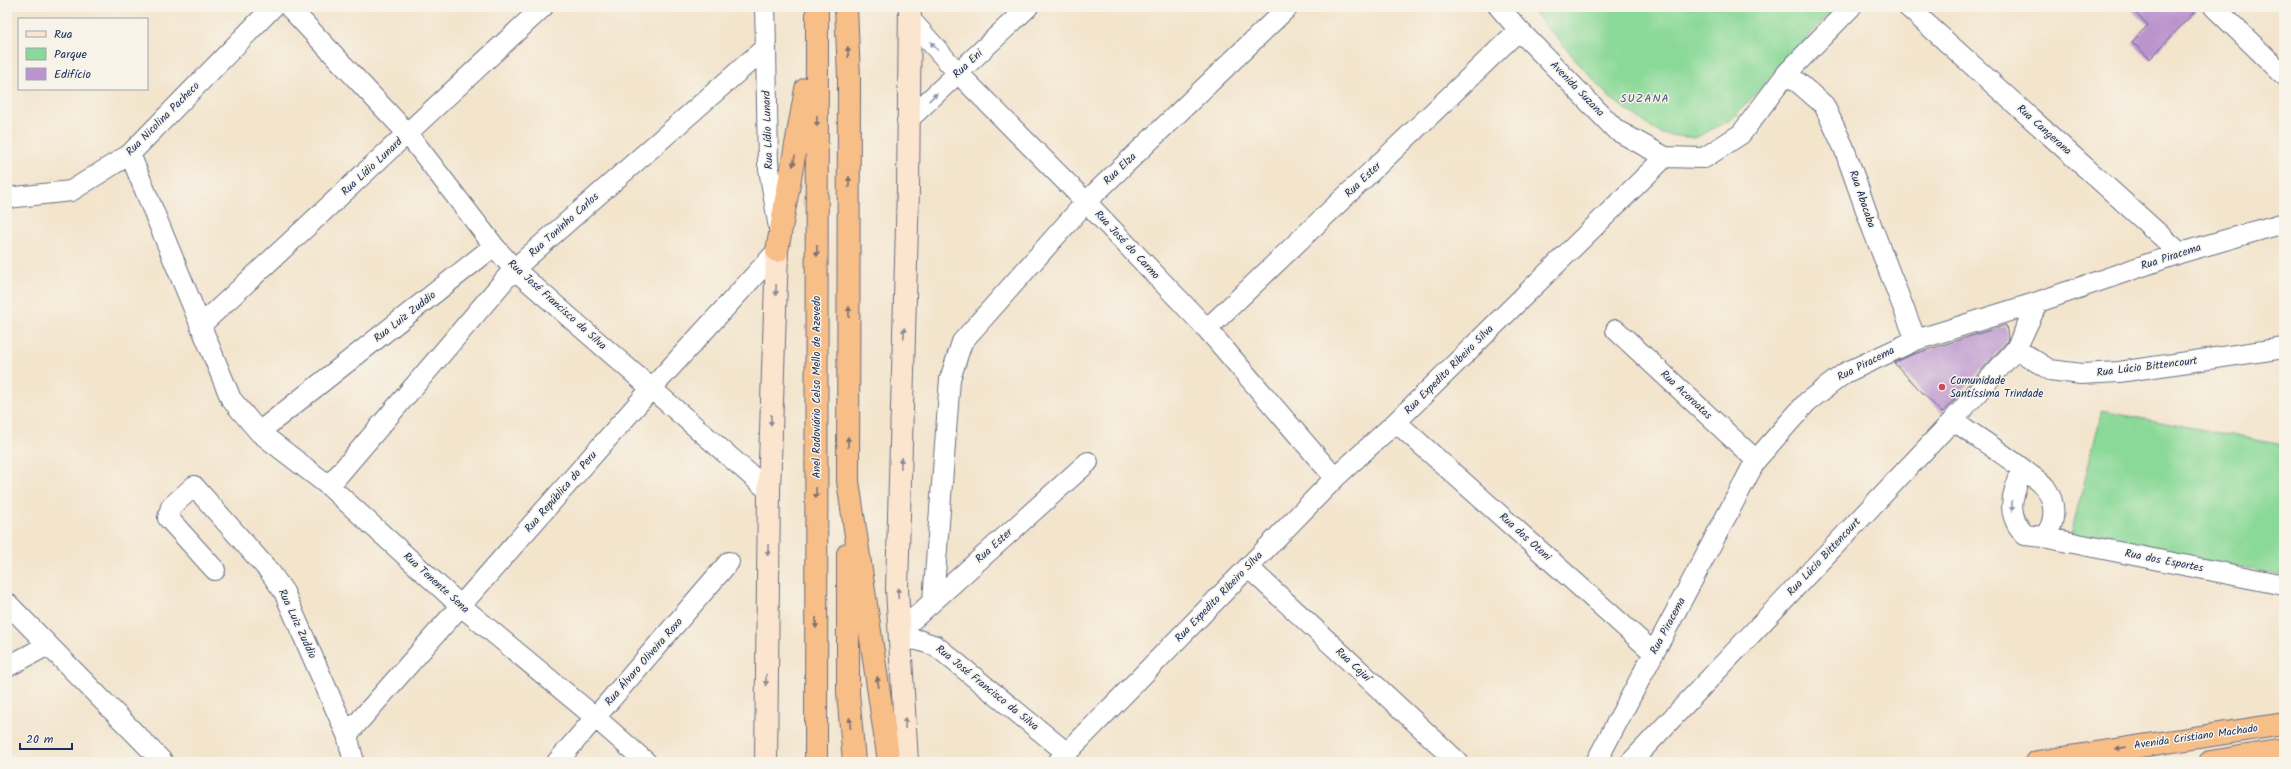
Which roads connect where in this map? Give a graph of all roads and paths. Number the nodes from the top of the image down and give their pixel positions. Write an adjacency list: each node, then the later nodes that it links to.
1 (273, 7): 21 (street, Rua Nicolina Pacheco)
2 (289, 7): 20 (street, Rua José Francisco da Silva)
3 (543, 7): 20 (street, Rua Lídio Lunard)
4 (766, 7): 15 (street, Rua Lídio Lunard)
5 (846, 7): 45 (highway, one-way to 5)
6 (1028, 7): 16 (street, Rua Eni)
7 (1288, 7): 24 (street, Rua Elza)
8 (1499, 7): 14 (street, Avenida Suzana)
9 (1851, 7): 17 (street)
10 (1908, 7): 28 (street, Rua Cangerana)
11 (2214, 7): 18 (street)
12 (817, 9): 26 (highway, one-way to 26); 70 (highway, Anel Rodoviário Celso Mello de Azevedo, one-way to 70)
13 (910, 13): 16 (street, Rua José do Carmo, one-way to 13); 19 (main road)
14 (1519, 30): 22 (street, Avenida Suzana); 32 (street, Rua Ester)
15 (761, 51): 26 (street, Rua Lídio Lunard); 29 (street, Rua Toninho Carlos)
16 (958, 73): 19 (street, Rua Eni, one-way to 16); 24 (street, Rua José do Carmo)
17 (1787, 73): 22 (street); 34 (street, Rua Abacaba)
18 (2284, 75)
19 (908, 121): 56 (main road, one-way to 19)
20 (408, 134): 27 (street, Rua José Francisco da Silva); 31 (street, Rua Lídio Lunard)
21 (130, 154): 23 (street, Rua Nicolina Pacheco); 31 (street)
22 (1665, 157): 39 (street, Rua Expedito Ribeiro Silva)
23 (7, 198)
24 (1086, 202): 32 (street, Rua José do Carmo); 53 (street, Rua Elza)
25 (2284, 223): 28 (street, Rua Piracema)
26 (779, 243): 37 (street, Rua República do Peru); 47 (main road, one-way to 47)
27 (494, 246): 29 (street, Rua José Francisco da Silva); 40 (street, Rua Luiz Zuddio)
28 (2180, 253): 30 (street, Rua Piracema)
29 (514, 269): 37 (street, Rua José Francisco da Silva); 46 (street, Rua Toninho Carlos)
30 (2038, 302): 34 (street, Rua Piracema); 36 (street, Rua Lúcio Bittencourt)
31 (200, 326): 40 (street, Rua Tenente Sena)
32 (1207, 329): 44 (street, Rua José do Carmo)
33 (1616, 330): 41 (street, Rua Acoroatas)
34 (1916, 340): 41 (street, Rua Piracema)
35 (2284, 348): 36 (street, Rua Lúcio Bittencourt)
36 (2016, 349): 38 (street, Rua Lúcio Bittencourt)
37 (651, 389): 47 (street, Rua José Francisco da Silva); 55 (street, Rua República do Peru)
38 (1953, 420): 43 (street); 76 (street, Rua Lúcio Bittencourt)
39 (1396, 422): 44 (street, Rua Expedito Ribeiro Silva); 58 (street, Rua dos Otoni)
40 (259, 432): 46 (street, Rua Tenente Sena)
41 (1756, 460): 58 (street, Rua Piracema)
42 (1088, 462): 53 (street, Rua Ester)
43 (2022, 469): 48 (street); 48 (street, Rua dos Esportes, one-way to 48)
44 (1335, 478): 50 (street, Rua Expedito Ribeiro Silva)
45 (848, 481): 71 (highway, one-way to 45); 72 (highway, one-way to 45)
46 (329, 486): 55 (street, Rua Tenente Sena)
47 (768, 491): 69 (main road, one-way to 69)
48 (2043, 537): 52 (street, Rua dos Esportes)
49 (730, 562): 60 (street, Rua Álvaro Oliveira Roxo)
50 (1248, 567): 64 (street, Rua Expedito Ribeiro Silva); 74 (street, Rua Cajuí)
51 (215, 570): 62 (street, Rua Luiz Zuddio)
52 (2284, 585)
53 (933, 601): 56 (street, Rua Ester)
54 (7, 603): 57 (street)
55 (461, 606): 60 (street, Rua Tenente Sena); 62 (street, Rua República do Peru)
56 (900, 635): 64 (street, Rua José Francisco da Silva); 73 (main road, one-way to 56)
57 (48, 645): 59 (street); 65 (street)
58 (1654, 653): 75 (street, Rua Piracema)
59 (7, 667)
60 (596, 718): 67 (street, Rua Álvaro Oliveira Roxo); 68 (street, Rua Tenente Sena)
61 (2284, 724): 77 (highway, Avenida Cristiano Machado, one-way to 77)
62 (347, 734): 66 (street, Rua Luiz Zuddio)
63 (2284, 750): 78 (highway)
64 (1062, 758)
65 (163, 762)
66 (354, 762)
67 (558, 762)
68 (646, 762)
69 (766, 762)
70 (816, 762)
71 (854, 762)
72 (889, 762)
73 (907, 762)
74 (1458, 762)
75 (1596, 762)
76 (1631, 762)
77 (2037, 762)
78 (2210, 762)

